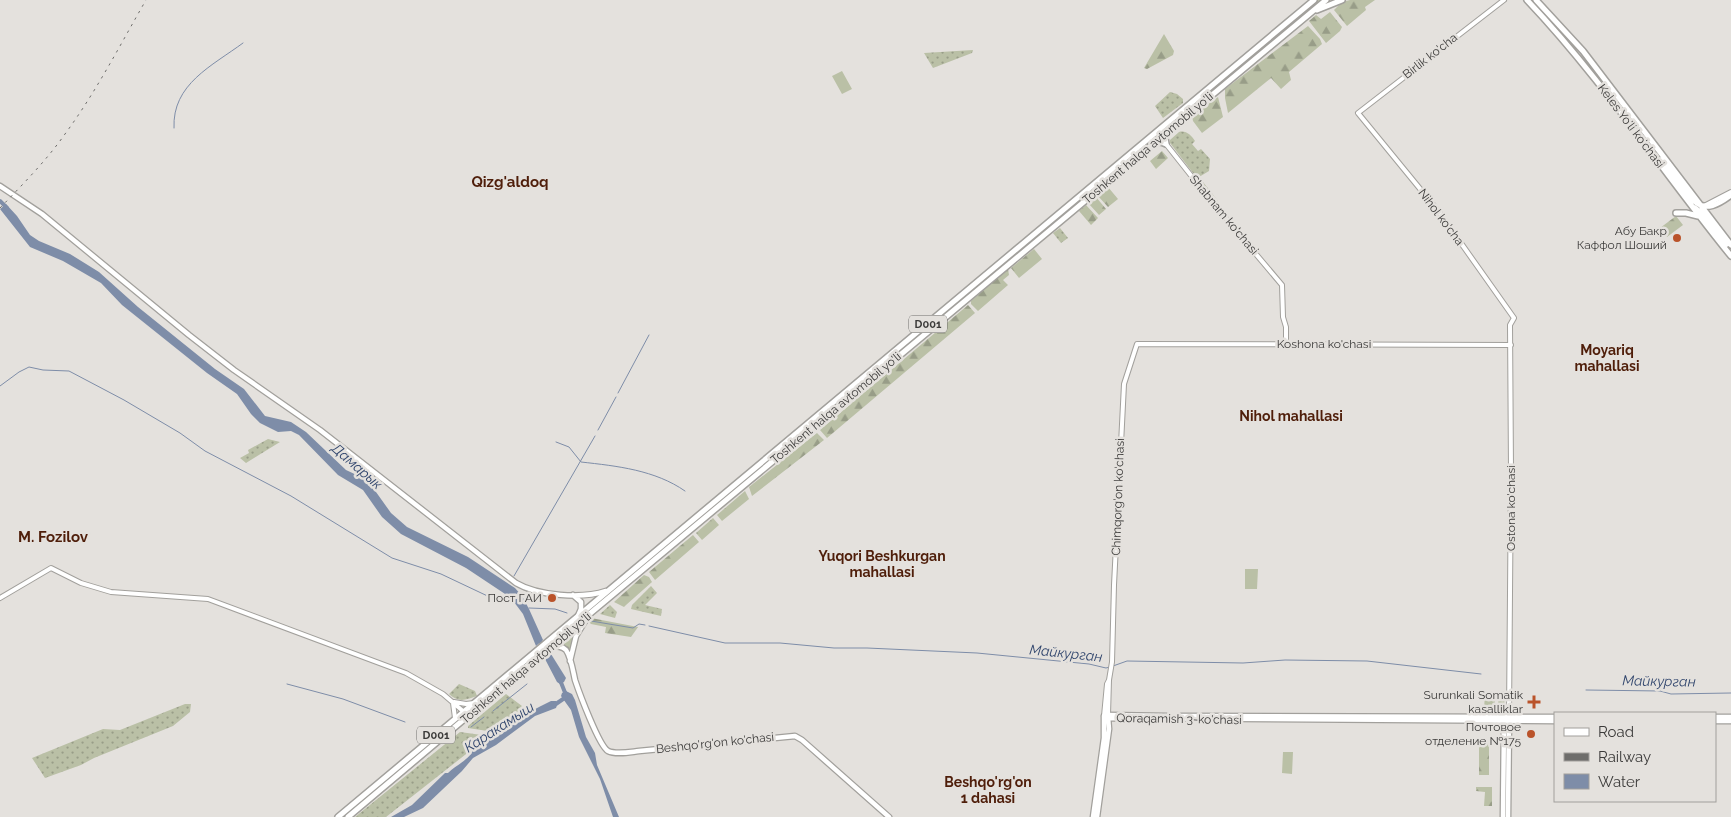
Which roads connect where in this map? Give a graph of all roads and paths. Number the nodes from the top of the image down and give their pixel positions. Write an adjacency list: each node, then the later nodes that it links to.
1 (1313, 0): 8 (main road, Toshkent halqa avtomobil yo'li / D001)
2 (1326, 0): 7 (main road, Toshkent halqa avtomobil yo'li / D001)
3 (1342, 0): 7 (main road)
4 (1504, 0): 13 (street, Birlik ko'cha)
5 (1527, 0): 10 (main road, Keles Yoʻli koʻchasi)
6 (1536, 0): 12 (main road, Keles Yoʻli koʻchasi)
7 (1310, 14): 9 (main road, Toshkent halqa avtomobil yo'li / D001)
8 (1273, 34): 9 (main road); 20 (main road, Toshkent halqa avtomobil yo'li / D001)
9 (1278, 40): 16 (main road, Toshkent halqa avtomobil yo'li / D001)
10 (1572, 50): 11 (main road, Keles Yoʻli koʻchasi); 12 (main road)
11 (1595, 78): 14 (main road); 15 (main road, Keles Yoʻli koʻchasi)
12 (1604, 78): 14 (main road, Keles Yoʻli koʻchasi)
13 (1358, 114): 33 (street, Nihol ko'cha)
14 (1633, 116): 19 (main road, Keles Yoʻli koʻchasi)
15 (1633, 128): 19 (main road); 24 (main road, Keles Yoʻli koʻchasi)
16 (1168, 132): 17 (main road, Toshkent halqa avtomobil yo'li / D001); 18 (main road)
17 (1154, 143): 18 (main road); 21 (main road, Toshkent halqa avtomobil yo'li / D001)
18 (1166, 144): 35 (street, Shabnam ko'chasi)
19 (1661, 153): 24 (main road, Keles Yoʻli koʻchasi)
20 (1102, 178): 21 (main road); 37 (main road, Toshkent halqa avtomobil yo'li / D001)
21 (1106, 183): 37 (main road, Toshkent halqa avtomobil yo'li / D001)
22 (0, 186): 40 (main road)
23 (1731, 193): 25 (street); 26 (main road)
24 (1694, 202): 25 (street); 27 (main road); 29 (main road, Keles Yoʻli koʻchasi)
25 (1708, 203): 27 (street)
26 (1721, 203): 27 (main road); 30 (main road)
27 (1701, 209): 29 (main road); 30 (main road); 31 (main road)
28 (1676, 213): 29 (main road)
29 (1700, 218): 32 (main road, Keles Yoʻli koʻchasi)
30 (1722, 232): 31 (main road)
31 (1730, 244)
32 (1731, 256)
33 (1510, 325): 36 (street, Ostona ko'chasi)
34 (1137, 344): 35 (street, Koshona ko'chasi); 50 (street, Chimqorg'on ko'chasi)
35 (1286, 344): 36 (street, Koshona ko'chasi)
36 (1511, 345): 55 (street, Ostona ko'chasi)
37 (736, 488): 38 (main road, Toshkent halqa avtomobil yo'li / D001)
38 (634, 573): 39 (main road, Toshkent halqa avtomobil yo'li / D001); 42 (main road, Toshkent halqa avtomobil yo'li / D001)
39 (610, 590): 40 (main road); 43 (main road, Toshkent halqa avtomobil yo'li / D001)
40 (570, 594): 43 (main road)
41 (0, 598): 47 (street)
42 (589, 614): 44 (main road, Toshkent halqa avtomobil yo'li / D001); 46 (main road)
43 (578, 617): 44 (main road, Toshkent halqa avtomobil yo'li / D001)
44 (550, 643): 45 (main road, Toshkent halqa avtomobil yo'li / D001); 46 (main road, Beshqo'rg'on ko'chasi)
45 (536, 655): 48 (main road, Toshkent halqa avtomobil yo'li / D001); 49 (main road, Toshkent halqa avtomobil yo'li / D001)
46 (570, 663): 60 (main road, Beshqo'rg'on ko'chasi)
47 (452, 701): 48 (street); 49 (street); 51 (street)
48 (474, 703): 49 (main road, Toshkent halqa avtomobil yo'li / D001)
49 (466, 714): 51 (main road, Toshkent halqa avtomobil yo'li / D001); 57 (main road, Toshkent halqa avtomobil yo'li / D001)
50 (1107, 716): 55 (main road, Qoraqamish 3-ko'chasi); 61 (main road); 62 (main road)
51 (455, 719): 56 (main road, Toshkent halqa avtomobil yo'li / D001)
52 (1554, 719): 55 (main road, Qoraqamish 3-ko'chasi)
53 (1716, 719): 54 (main road)
54 (1731, 719)
55 (1507, 720): 63 (main road); 64 (main road)
56 (405, 760): 57 (main road); 58 (main road, Toshkent halqa avtomobil yo'li / D001)
57 (410, 766): 59 (main road, Toshkent halqa avtomobil yo'li / D001)
58 (338, 817)
59 (348, 817)
60 (889, 817)
61 (1093, 817)
62 (1097, 817)
63 (1503, 817)
64 (1508, 817)

